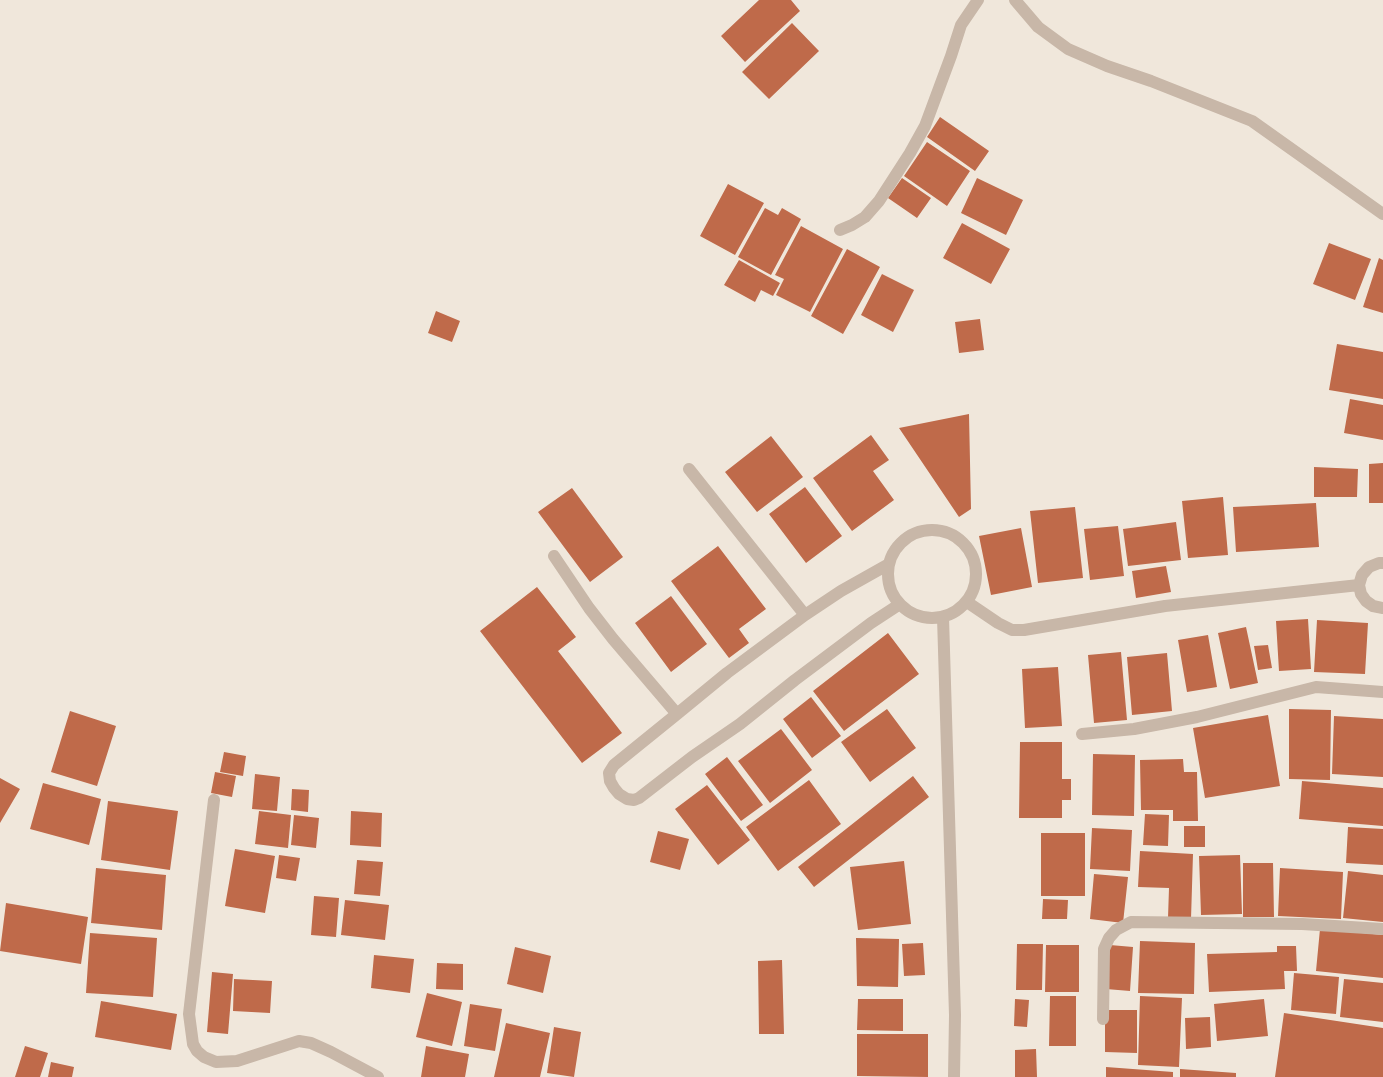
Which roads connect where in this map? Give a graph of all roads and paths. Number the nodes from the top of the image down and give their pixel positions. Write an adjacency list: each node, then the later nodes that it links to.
1 (978, 0): 4 (street)
2 (1015, 0): 3 (street)
3 (1383, 214)
4 (840, 230)
5 (689, 469): 13 (street)
6 (554, 556): 16 (street)
7 (1383, 563): 9 (street)
8 (889, 564): 10 (street); 11 (street); 13 (street)
9 (1359, 586): 10 (street); 12 (street)
10 (967, 602): 14 (street)
11 (900, 604): 14 (street); 16 (street)
12 (1383, 608)
13 (805, 616): 16 (street)
14 (943, 617): 22 (street)
15 (1383, 692): 17 (street)
16 (677, 714)
17 (1082, 734)
18 (214, 800): 21 (street)
19 (1383, 928): 20 (street)
20 (1102, 1019)
21 (378, 1077)
22 (954, 1077)

